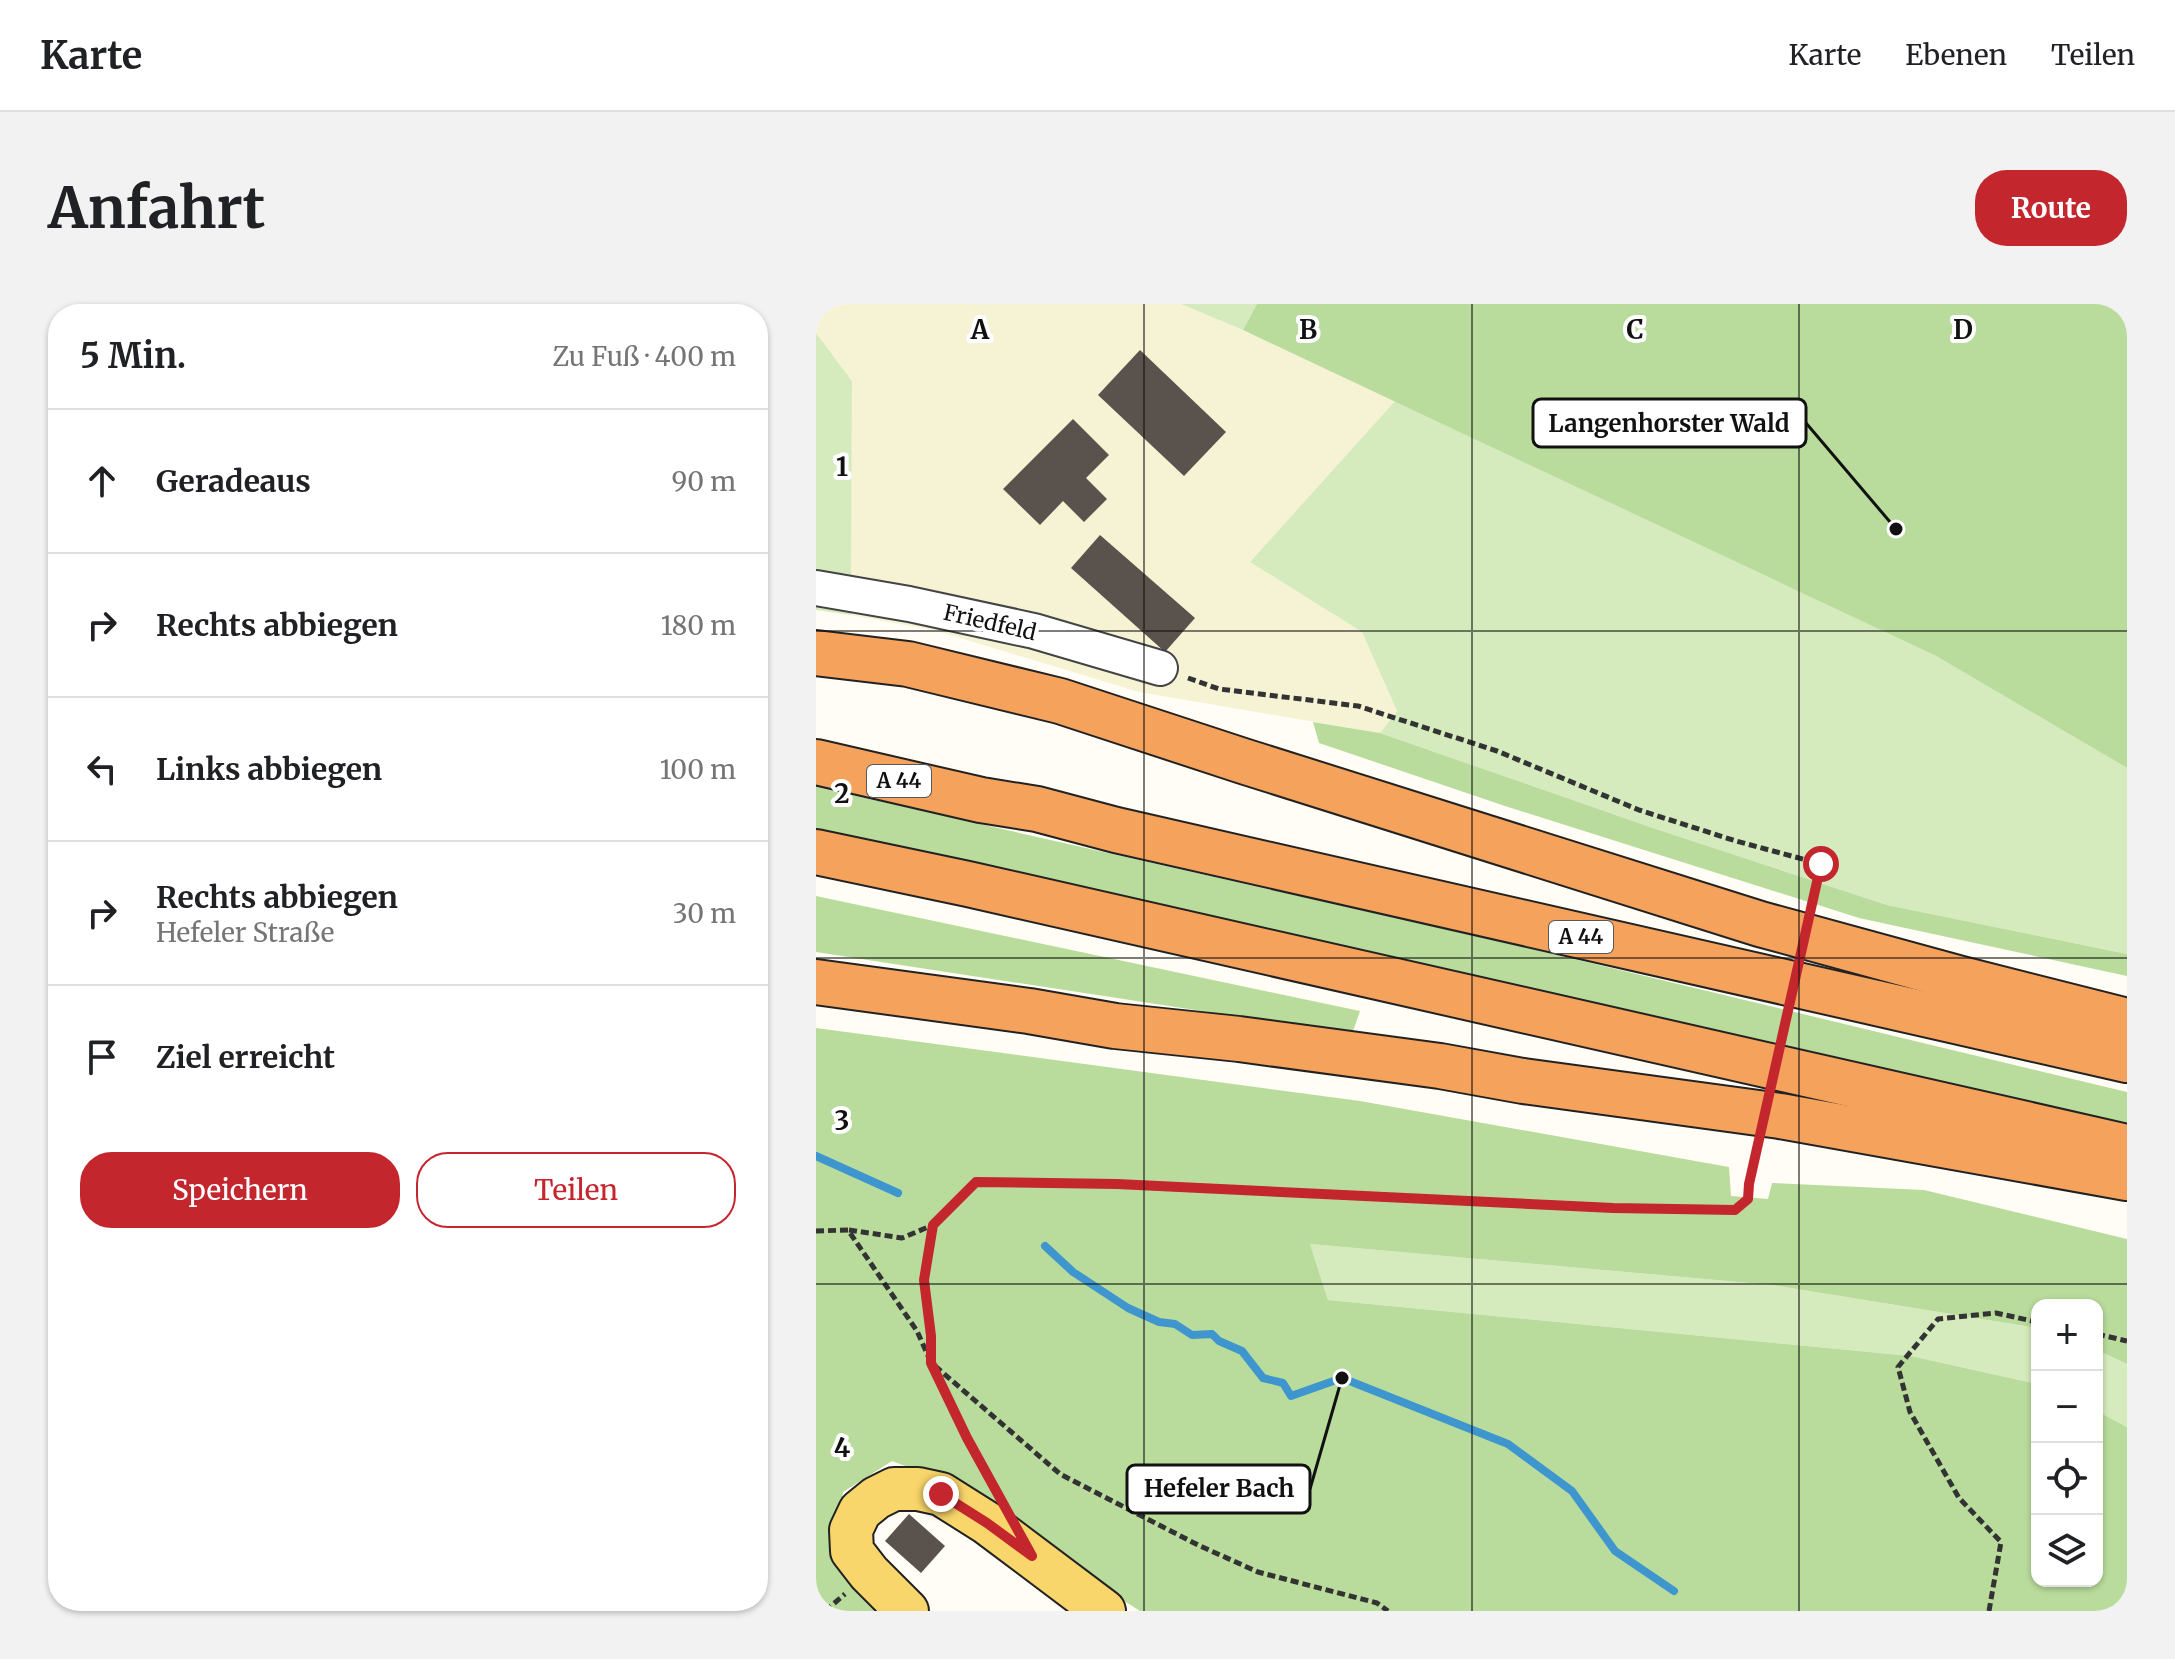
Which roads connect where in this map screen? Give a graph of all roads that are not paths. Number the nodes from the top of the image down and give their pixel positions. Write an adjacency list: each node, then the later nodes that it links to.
1 (816, 588): 3 (lane, Friedfeld)
2 (816, 653): 7 (highway)
3 (1160, 668)
4 (816, 762): 8 (highway, A 44)
5 (816, 852): 9 (highway)
6 (816, 982): 10 (highway)
7 (2127, 1021)
8 (2127, 1060)
9 (2127, 1147)
10 (2127, 1178)
11 (907, 1611): 12 (main road)
12 (1104, 1611)

